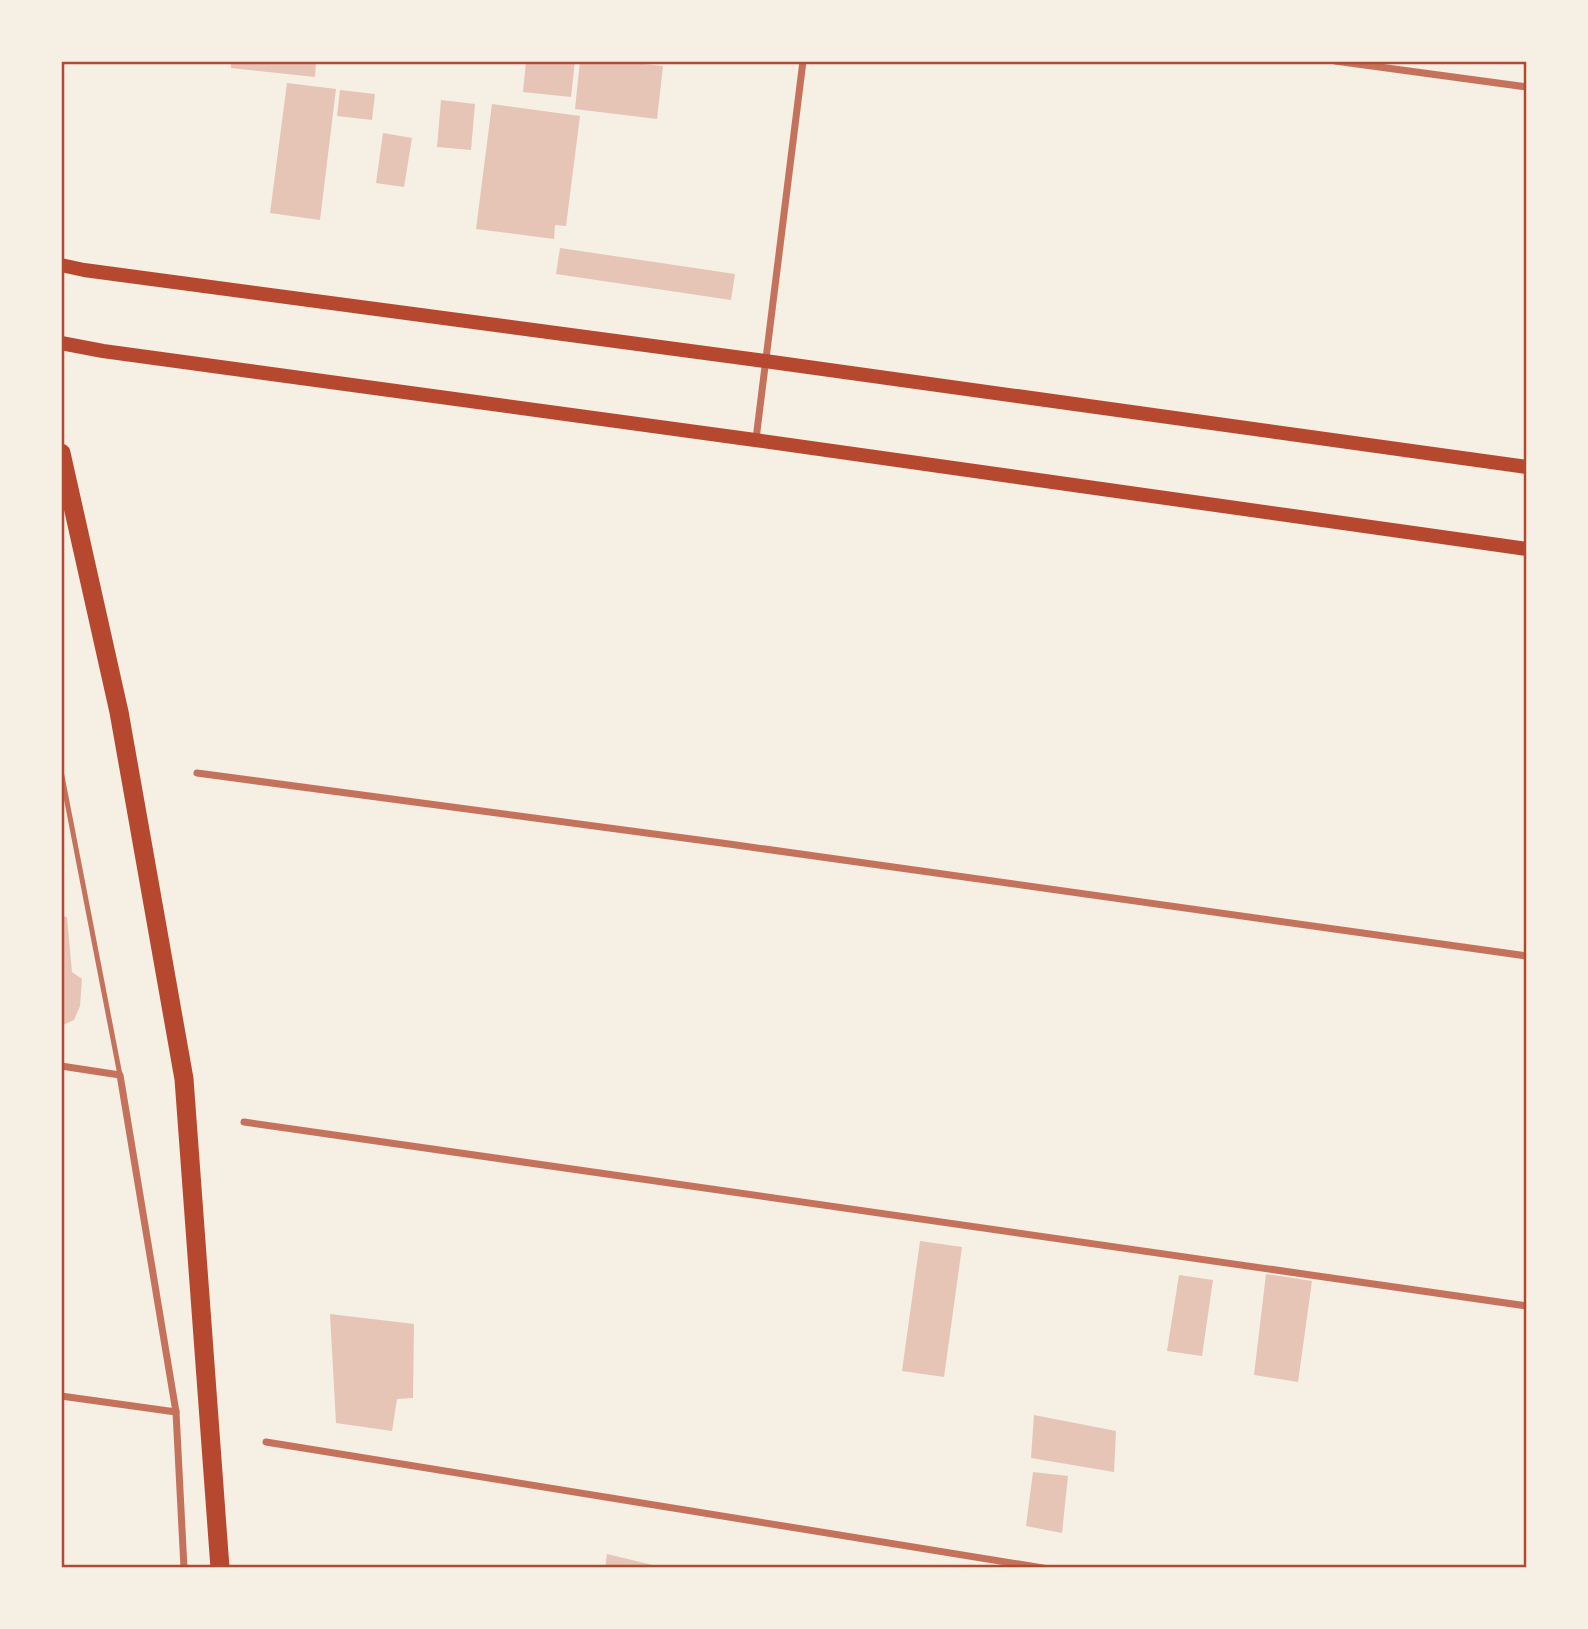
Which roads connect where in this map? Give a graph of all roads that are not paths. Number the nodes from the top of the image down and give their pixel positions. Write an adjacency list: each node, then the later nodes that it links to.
1 (803, 61): 6 (street)
2 (1335, 61): 3 (street)
3 (1527, 88)
4 (61, 265): 6 (main road)
5 (61, 343): 7 (main road)
6 (765, 362): 7 (street); 9 (main road)
7 (755, 440): 10 (main road)
8 (61, 453): 22 (highway)
9 (1527, 467)
10 (1527, 549)
11 (61, 771): 15 (lane)
12 (197, 773): 13 (street)
13 (1527, 956)
14 (61, 1066): 15 (street)
15 (120, 1075): 19 (street)
16 (244, 1122): 17 (street)
17 (1527, 1306)
18 (61, 1396): 19 (street)
19 (176, 1412): 21 (street)
20 (266, 1442): 23 (street)
21 (184, 1568)
22 (220, 1568)
23 (1043, 1568)

